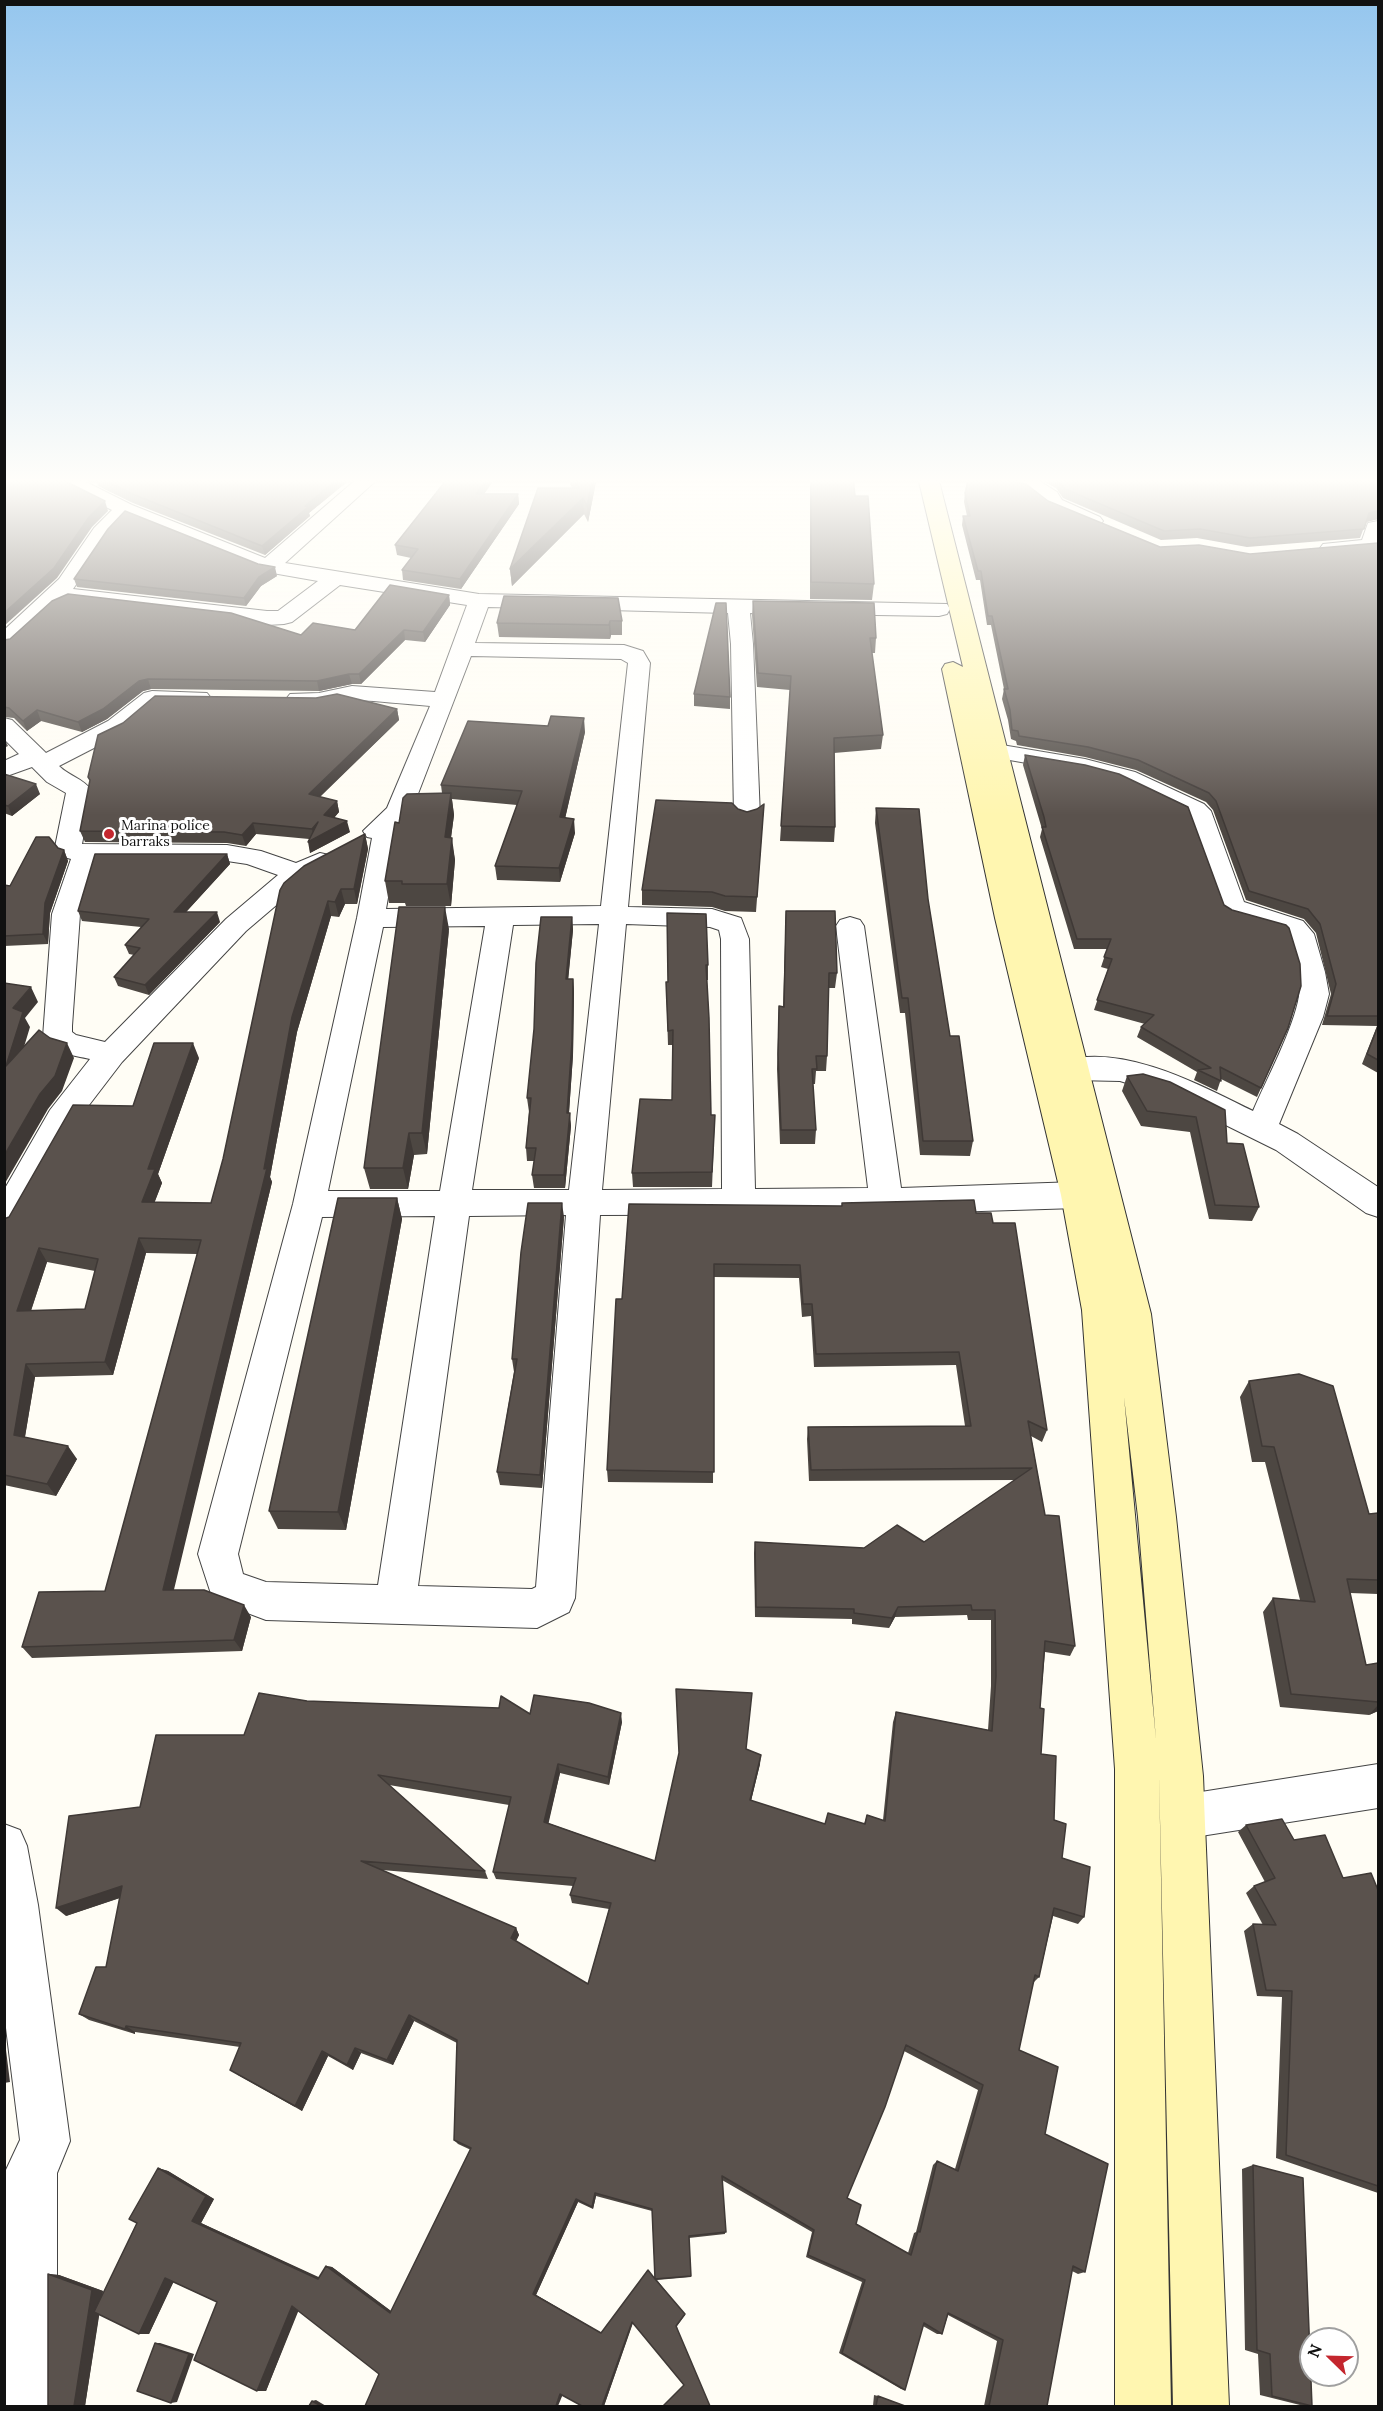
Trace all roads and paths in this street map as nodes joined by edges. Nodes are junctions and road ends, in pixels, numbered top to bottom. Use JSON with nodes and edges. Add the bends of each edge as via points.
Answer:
{"nodes":[{"id":1,"x":59,"y":590,"type":"edge"},
{"id":2,"x":320,"y":590,"type":"edge"},
{"id":3,"x":410,"y":590,"type":"edge"},
{"id":4,"x":934,"y":590,"type":"edge"},
{"id":5,"x":956,"y":590,"type":"edge"},
{"id":6,"x":479,"y":600,"type":"junction"},
{"id":7,"x":46,"y":604,"type":"junction"},
{"id":8,"x":738,"y":607,"type":"junction"},
{"id":9,"x":939,"y":609,"type":"junction"},
{"id":10,"x":4,"y":642,"type":"edge"},
{"id":11,"x":460,"y":649,"type":"junction"},
{"id":12,"x":216,"y":698,"type":"edge"},
{"id":13,"x":272,"y":699,"type":"edge"},
{"id":14,"x":444,"y":700,"type":"junction"},
{"id":15,"x":4,"y":725,"type":"edge"},
{"id":16,"x":996,"y":750,"type":"junction"},
{"id":17,"x":39,"y":760,"type":"junction"},
{"id":18,"x":4,"y":770,"type":"edge"},
{"id":19,"x":747,"y":817,"type":"edge"},
{"id":20,"x":388,"y":823,"type":"junction"},
{"id":21,"x":86,"y":854,"type":"junction"},
{"id":22,"x":298,"y":873,"type":"junction"},
{"id":23,"x":501,"y":915,"type":"junction"},
{"id":24,"x":613,"y":915,"type":"junction"},
{"id":25,"x":371,"y":918,"type":"junction"},
{"id":26,"x":850,"y":926,"type":"dead end"},
{"id":27,"x":111,"y":1054,"type":"junction"},
{"id":28,"x":1074,"y":1069,"type":"junction"},
{"id":29,"x":1261,"y":1129,"type":"junction"},
{"id":30,"x":1077,"y":1195,"type":"junction"},
{"id":31,"x":886,"y":1201,"type":"junction"},
{"id":32,"x":739,"y":1202,"type":"junction"},
{"id":33,"x":454,"y":1203,"type":"junction"},
{"id":34,"x":584,"y":1203,"type":"junction"},
{"id":35,"x":309,"y":1204,"type":"junction"},
{"id":36,"x":1378,"y":1204,"type":"edge"},
{"id":37,"x":4,"y":1221,"type":"edge"},
{"id":38,"x":395,"y":1605,"type":"junction"},
{"id":39,"x":1378,"y":1786,"type":"edge"},
{"id":40,"x":1182,"y":1816,"type":"junction"},
{"id":41,"x":4,"y":1845,"type":"edge"},
{"id":42,"x":29,"y":2406,"type":"edge"},
{"id":43,"x":1143,"y":2406,"type":"edge"},
{"id":44,"x":1201,"y":2406,"type":"edge"}],
"edges":[{"from":1,"to":7,"type":"street"},
{"from":2,"to":7,"type":"street","via":[[284,617],[267,618],[69,595]]},
{"from":3,"to":6,"type":"street"},
{"from":4,"to":9,"type":"main road"},
{"from":5,"to":16,"type":"main road"},
{"from":6,"to":8,"type":"street"},
{"from":6,"to":11,"type":"street"},
{"from":7,"to":10,"type":"street"},
{"from":8,"to":9,"type":"street"},
{"from":8,"to":19,"type":"street"},
{"from":9,"to":30,"type":"main road"},
{"from":11,"to":14,"type":"street"},
{"from":11,"to":24,"type":"street","via":[[624,652],[635,656],[639,663]]},
{"from":12,"to":17,"type":"street","via":[[152,698],[143,709],[102,734]]},
{"from":13,"to":14,"type":"street","via":[[319,700],[352,693]]},
{"from":14,"to":20,"type":"street","via":[[398,812]]},
{"from":15,"to":17,"type":"street"},
{"from":16,"to":28,"type":"main road"},
{"from":16,"to":29,"type":"street","via":[[1126,777],[1195,809],[1232,907],[1293,927],[1300,934],[1314,994]]},
{"from":17,"to":18,"type":"street"},
{"from":17,"to":21,"type":"street","via":[[56,777],[79,791],[68,847]]},
{"from":20,"to":22,"type":"street"},
{"from":20,"to":25,"type":"street"},
{"from":21,"to":22,"type":"street","via":[[227,853]]},
{"from":21,"to":27,"type":"street","via":[[66,914],[58,1037]]},
{"from":22,"to":27,"type":"street","via":[[236,925]]},
{"from":23,"to":24,"type":"street"},
{"from":23,"to":25,"type":"street"},
{"from":23,"to":33,"type":"street"},
{"from":24,"to":32,"type":"street","via":[[712,918],[731,924],[735,939]]},
{"from":24,"to":34,"type":"street"},
{"from":25,"to":35,"type":"street"},
{"from":26,"to":31,"type":"street"},
{"from":27,"to":37,"type":"street","via":[[61,1118]]},
{"from":28,"to":29,"type":"street","via":[[1121,1070],[1176,1087]]},
{"from":28,"to":40,"type":"main road","via":[[1133,1314],[1158,1529]]},
{"from":29,"to":36,"type":"street"},
{"from":30,"to":31,"type":"street"},
{"from":30,"to":43,"type":"main road","via":[[1099,1310],[1137,1769]]},
{"from":31,"to":32,"type":"street"},
{"from":32,"to":34,"type":"street"},
{"from":33,"to":34,"type":"street"},
{"from":33,"to":35,"type":"street"},
{"from":33,"to":38,"type":"street"},
{"from":34,"to":38,"type":"street","via":[[555,1598],[537,1609]]},
{"from":35,"to":38,"type":"street","via":[[218,1554],[227,1587],[266,1600]]},
{"from":39,"to":40,"type":"street"},
{"from":40,"to":44,"type":"main road"},
{"from":41,"to":42,"type":"street","via":[[45,2141],[31,2172]]}]}
